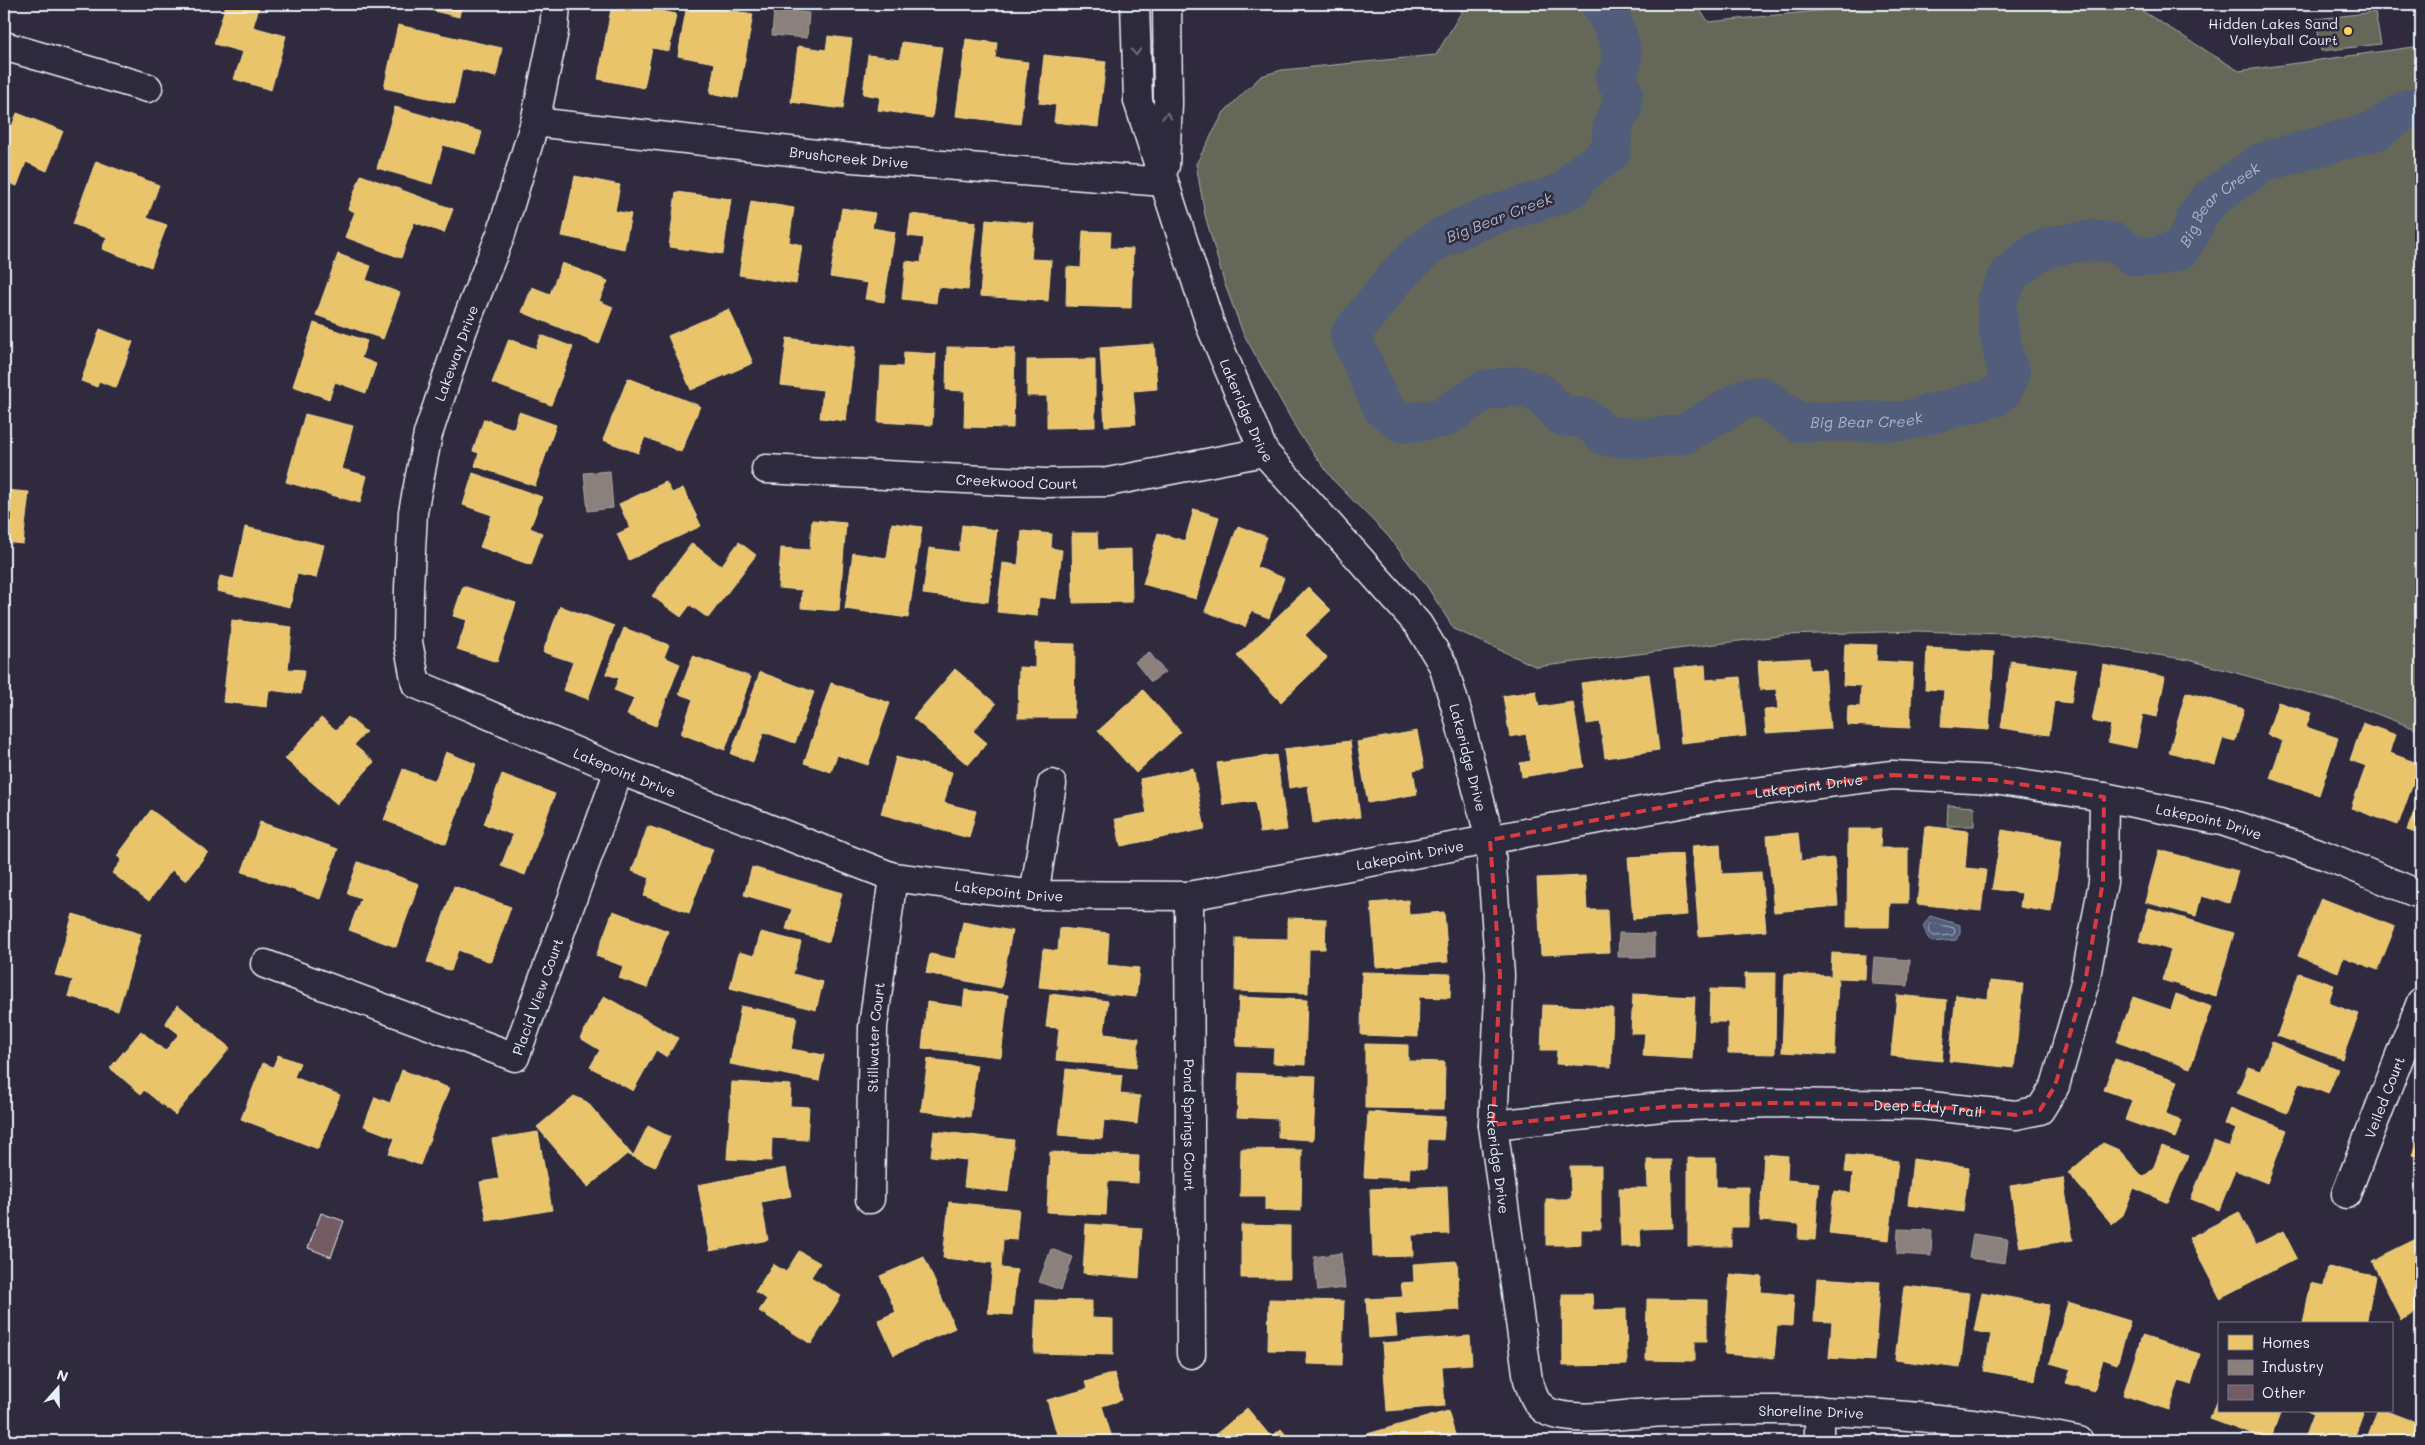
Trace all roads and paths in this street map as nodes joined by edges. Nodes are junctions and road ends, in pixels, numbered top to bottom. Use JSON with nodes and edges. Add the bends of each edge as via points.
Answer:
{"nodes":[{"id":1,"x":556,"y":4,"type":"edge"},
{"id":2,"x":565,"y":4,"type":"edge"},
{"id":3,"x":1135,"y":4,"type":"edge"},
{"id":4,"x":1168,"y":4,"type":"edge"},
{"id":5,"x":554,"y":31,"type":"junction"},
{"id":6,"x":4,"y":46,"type":"edge"},
{"id":7,"x":148,"y":88,"type":"dead end"},
{"id":8,"x":535,"y":122,"type":"junction"},
{"id":9,"x":1164,"y":182,"type":"junction"},
{"id":10,"x":1264,"y":452,"type":"junction"},
{"id":11,"x":766,"y":469,"type":"dead end"},
{"id":12,"x":416,"y":684,"type":"joint"},
{"id":13,"x":619,"y":770,"type":"junction"},
{"id":14,"x":1052,"y":784,"type":"dead end"},
{"id":15,"x":2104,"y":796,"type":"junction"},
{"id":16,"x":1490,"y":840,"type":"junction"},
{"id":17,"x":893,"y":876,"type":"junction"},
{"id":18,"x":1034,"y":895,"type":"junction"},
{"id":19,"x":2421,"y":895,"type":"edge"},
{"id":20,"x":1189,"y":896,"type":"junction"},
{"id":21,"x":265,"y":964,"type":"dead end"},
{"id":22,"x":2421,"y":1002,"type":"edge"},
{"id":23,"x":1494,"y":1125,"type":"junction"},
{"id":24,"x":2346,"y":1194,"type":"dead end"},
{"id":25,"x":870,"y":1199,"type":"dead end"},
{"id":26,"x":1191,"y":1354,"type":"dead end"},
{"id":27,"x":1543,"y":1410,"type":"joint"},
{"id":28,"x":1819,"y":1410,"type":"junction"},
{"id":29,"x":1818,"y":1441,"type":"edge"},
{"id":30,"x":2079,"y":1441,"type":"edge"}],
"edges":[{"from":1,"to":5,"type":"street","name":"Lakeway Drive"},
{"from":2,"to":5,"type":"street","name":"Lakeway Drive"},
{"from":3,"to":9,"type":"street","name":"Lakeridge Drive","one_way":true,"via":[[1138,101]]},
{"from":9,"to":4,"type":"street","name":"Lakeridge Drive","one_way":true},
{"from":5,"to":8,"type":"street","name":"Lakeway Drive"},
{"from":6,"to":7,"type":"street"},
{"from":8,"to":9,"type":"street","name":"Brushcreek Drive","via":[[852,158]]},
{"from":8,"to":12,"type":"street","name":"Lakeway Drive","via":[[501,234],[463,329],[428,434],[413,512],[409,579],[408,642]]},
{"from":9,"to":10,"type":"street","name":"Lakeridge Drive","via":[[1211,327]]},
{"from":10,"to":11,"type":"street","name":"Creekwood Court","via":[[1108,482],[1045,483]]},
{"from":10,"to":16,"type":"street","name":"Lakeridge Drive","via":[[1418,624],[1443,665]]},
{"from":12,"to":13,"type":"street","name":"Lakepoint Drive"},
{"from":13,"to":17,"type":"street","name":"Lakepoint Drive"},
{"from":13,"to":21,"type":"street","name":"Placid View Court","via":[[515,1057]]},
{"from":14,"to":18,"type":"street"},
{"from":15,"to":16,"type":"street","name":"Lakepoint Drive","via":[[1994,780],[1892,775],[1722,796]]},
{"from":15,"to":19,"type":"street","name":"Lakepoint Drive","via":[[2222,821],[2324,855]]},
{"from":15,"to":23,"type":"street","name":"Deep Eddy Trail","via":[[2103,882],[2085,982],[2055,1086],[2040,1110],[2016,1115],[1921,1105],[1773,1103],[1662,1107]]},
{"from":16,"to":20,"type":"street","name":"Lakepoint Drive"},
{"from":16,"to":23,"type":"street","name":"Lakeridge Drive","via":[[1500,975]]},
{"from":17,"to":18,"type":"street","name":"Lakepoint Drive"},
{"from":17,"to":25,"type":"street","name":"Stillwater Court","via":[[872,1027]]},
{"from":18,"to":20,"type":"street","name":"Lakepoint Drive"},
{"from":20,"to":26,"type":"street","name":"Pond Springs Court"},
{"from":22,"to":24,"type":"street","name":"Veiled Court"},
{"from":23,"to":27,"type":"street","name":"Lakeridge Drive","via":[[1528,1380],[1534,1399]]},
{"from":27,"to":28,"type":"street","name":"Shoreline Drive","via":[[1575,1417]]},
{"from":28,"to":29,"type":"street"},
{"from":28,"to":30,"type":"street","name":"Shoreline Drive","via":[[1919,1416],[2022,1429]]}]}
